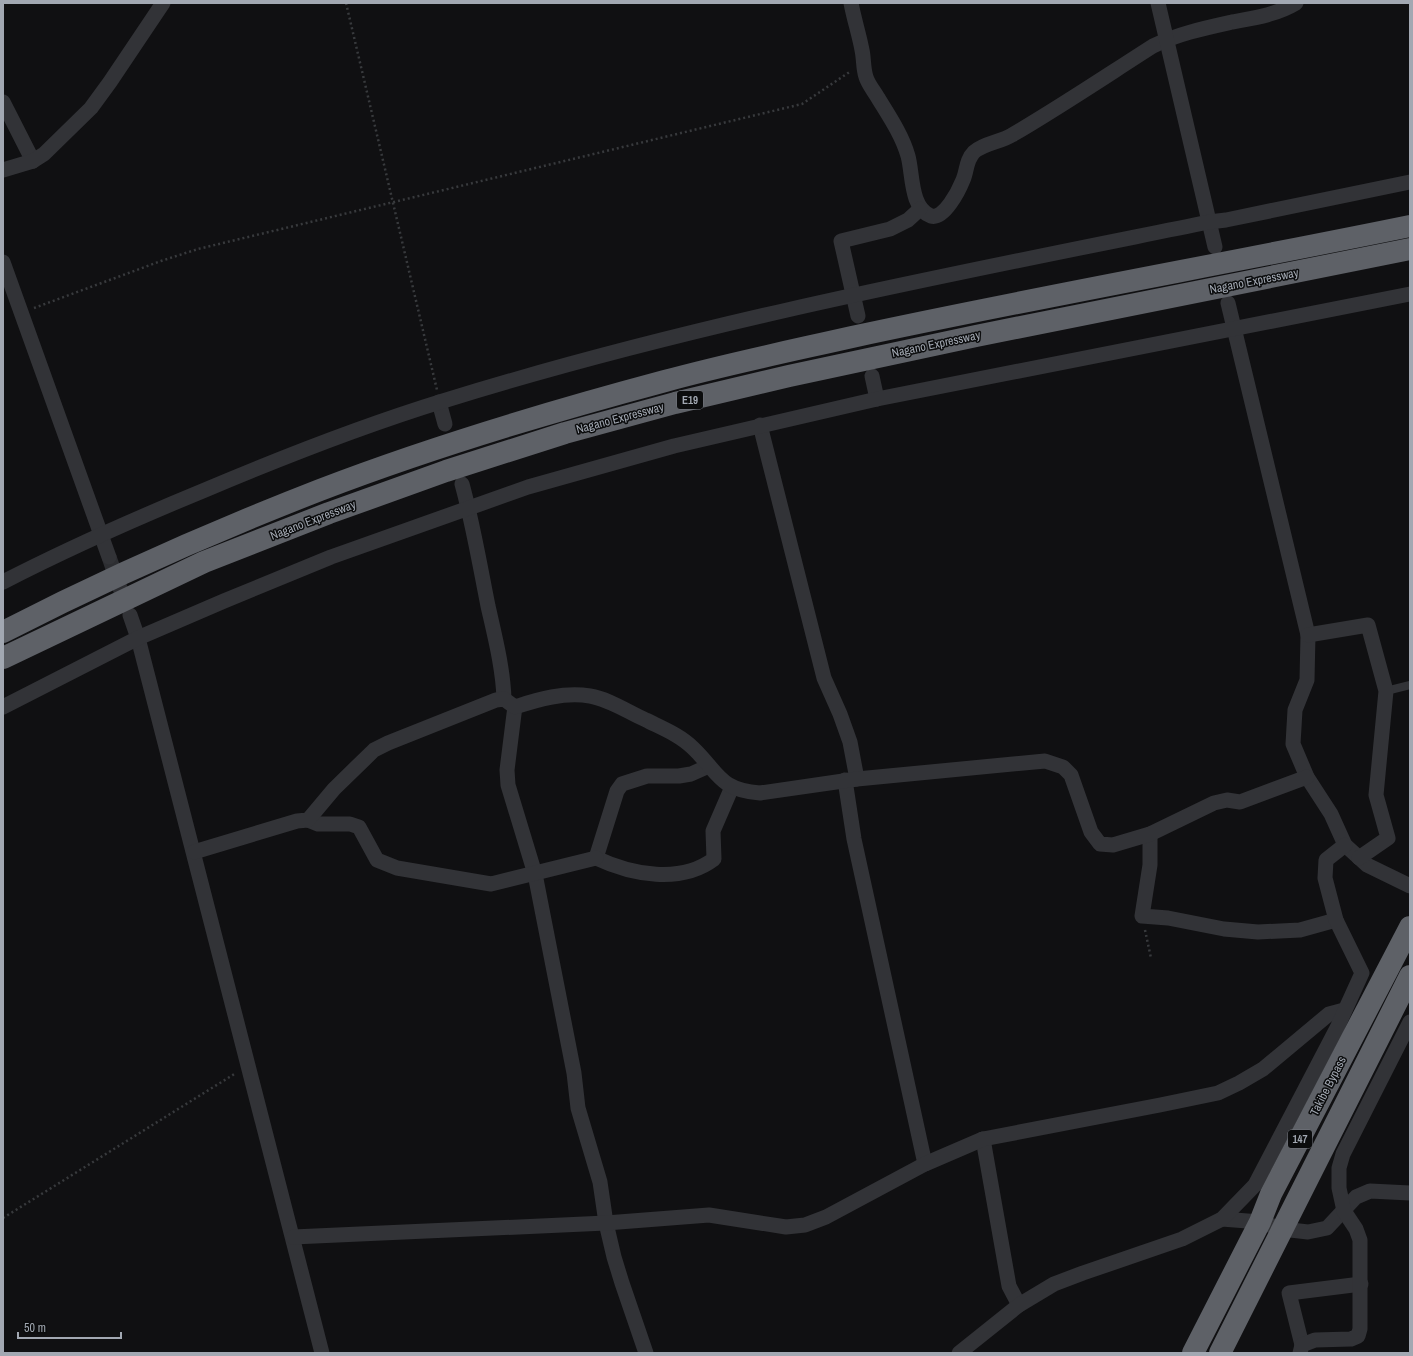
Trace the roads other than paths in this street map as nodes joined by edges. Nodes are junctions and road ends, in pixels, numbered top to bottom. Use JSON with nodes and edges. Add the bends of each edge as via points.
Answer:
{"nodes":[{"id":1,"x":163,"y":3,"type":"edge"},
{"id":2,"x":851,"y":3,"type":"edge"},
{"id":3,"x":1158,"y":3,"type":"edge"},
{"id":4,"x":1296,"y":3,"type":"edge"},
{"id":5,"x":1166,"y":39,"type":"junction"},
{"id":6,"x":3,"y":102,"type":"edge"},
{"id":7,"x":33,"y":161,"type":"junction"},
{"id":8,"x":3,"y":170,"type":"edge"},
{"id":9,"x":1410,"y":182,"type":"edge"},
{"id":10,"x":920,"y":209,"type":"junction"},
{"id":11,"x":1209,"y":222,"type":"junction"},
{"id":12,"x":1410,"y":226,"type":"edge"},
{"id":13,"x":1215,"y":247,"type":"dead end"},
{"id":14,"x":1410,"y":249,"type":"edge"},
{"id":15,"x":3,"y":262,"type":"edge"},
{"id":16,"x":1410,"y":294,"type":"edge"},
{"id":17,"x":852,"y":295,"type":"junction"},
{"id":18,"x":1228,"y":303,"type":"dead end"},
{"id":19,"x":858,"y":316,"type":"dead end"},
{"id":20,"x":1234,"y":328,"type":"junction"},
{"id":21,"x":872,"y":376,"type":"dead end"},
{"id":22,"x":877,"y":398,"type":"junction"},
{"id":23,"x":440,"y":402,"type":"junction"},
{"id":24,"x":445,"y":424,"type":"dead end"},
{"id":25,"x":760,"y":425,"type":"junction"},
{"id":26,"x":462,"y":484,"type":"dead end"},
{"id":27,"x":468,"y":508,"type":"junction"},
{"id":28,"x":101,"y":535,"type":"junction"},
{"id":29,"x":109,"y":557,"type":"tunnel mouth"},
{"id":30,"x":3,"y":582,"type":"edge"},
{"id":31,"x":130,"y":615,"type":"tunnel mouth"},
{"id":32,"x":3,"y":632,"type":"edge"},
{"id":33,"x":1308,"y":635,"type":"junction"},
{"id":34,"x":138,"y":638,"type":"junction"},
{"id":35,"x":3,"y":658,"type":"edge"},
{"id":36,"x":1410,"y":685,"type":"edge"},
{"id":37,"x":1386,"y":690,"type":"junction"},
{"id":38,"x":510,"y":703,"type":"junction"},
{"id":39,"x":3,"y":707,"type":"edge"},
{"id":40,"x":709,"y":766,"type":"junction"},
{"id":41,"x":1307,"y":777,"type":"junction"},
{"id":42,"x":851,"y":779,"type":"junction"},
{"id":43,"x":732,"y":787,"type":"junction"},
{"id":44,"x":308,"y":820,"type":"junction"},
{"id":45,"x":1150,"y":834,"type":"junction"},
{"id":46,"x":1345,"y":845,"type":"junction"},
{"id":47,"x":194,"y":852,"type":"junction"},
{"id":48,"x":596,"y":858,"type":"junction"},
{"id":49,"x":1359,"y":858,"type":"junction"},
{"id":50,"x":535,"y":874,"type":"junction"},
{"id":51,"x":1410,"y":886,"type":"edge"},
{"id":52,"x":1336,"y":920,"type":"junction"},
{"id":53,"x":1410,"y":927,"type":"edge"},
{"id":54,"x":1410,"y":976,"type":"edge"},
{"id":55,"x":1344,"y":1010,"type":"junction"},
{"id":56,"x":1410,"y":1022,"type":"edge"},
{"id":57,"x":983,"y":1139,"type":"junction"},
{"id":58,"x":925,"y":1164,"type":"junction"},
{"id":59,"x":1410,"y":1193,"type":"edge"},
{"id":60,"x":1344,"y":1211,"type":"junction"},
{"id":61,"x":1222,"y":1219,"type":"junction"},
{"id":62,"x":1260,"y":1222,"type":"junction"},
{"id":63,"x":606,"y":1223,"type":"junction"},
{"id":64,"x":1282,"y":1229,"type":"junction"},
{"id":65,"x":293,"y":1237,"type":"junction"},
{"id":66,"x":1361,"y":1284,"type":"junction"},
{"id":67,"x":1019,"y":1305,"type":"junction"},
{"id":68,"x":1301,"y":1349,"type":"edge"},
{"id":69,"x":322,"y":1353,"type":"edge"},
{"id":70,"x":646,"y":1353,"type":"edge"},
{"id":71,"x":959,"y":1353,"type":"edge"},
{"id":72,"x":1193,"y":1353,"type":"edge"},
{"id":73,"x":1220,"y":1353,"type":"edge"}],
"edges":[{"from":1,"to":7,"type":"street","via":[[91,108],[44,154]]},
{"from":2,"to":10,"type":"street","via":[[866,78],[897,128],[909,157],[911,177]]},
{"from":3,"to":5,"type":"street"},
{"from":4,"to":5,"type":"street","via":[[1268,15]]},
{"from":5,"to":10,"type":"street","via":[[1011,136],[981,148],[968,161],[964,179],[957,193],[940,214],[931,216]]},
{"from":5,"to":11,"type":"street"},
{"from":6,"to":7,"type":"street"},
{"from":7,"to":8,"type":"street"},
{"from":9,"to":11,"type":"street"},
{"from":10,"to":17,"type":"street","via":[[908,220],[890,229],[841,241]]},
{"from":11,"to":13,"type":"street"},
{"from":11,"to":17,"type":"street"},
{"from":12,"to":32,"type":"highway","name":"Nagano Expressway","number":"E19","via":[[972,311],[741,362],[557,411],[322,489],[197,540],[63,601]]},
{"from":14,"to":35,"type":"highway","name":"Nagano Expressway","number":"E19","via":[[804,372],[566,433],[446,471],[204,562]]},
{"from":15,"to":28,"type":"street"},
{"from":16,"to":20,"type":"street"},
{"from":17,"to":19,"type":"street"},
{"from":17,"to":23,"type":"street","via":[[562,366]]},
{"from":18,"to":20,"type":"street"},
{"from":20,"to":22,"type":"street"},
{"from":20,"to":33,"type":"street"},
{"from":21,"to":22,"type":"street"},
{"from":22,"to":25,"type":"street"},
{"from":23,"to":24,"type":"street"},
{"from":23,"to":28,"type":"street","via":[[265,464]]},
{"from":25,"to":27,"type":"street","via":[[528,487]]},
{"from":25,"to":42,"type":"street","via":[[824,678],[850,742]]},
{"from":26,"to":27,"type":"street"},
{"from":27,"to":34,"type":"street","via":[[331,557]]},
{"from":27,"to":38,"type":"street","via":[[504,688]]},
{"from":28,"to":29,"type":"street"},
{"from":28,"to":30,"type":"street"},
{"from":31,"to":34,"type":"street"},
{"from":33,"to":37,"type":"street","via":[[1368,625]]},
{"from":33,"to":41,"type":"street","via":[[1307,680],[1295,710],[1293,744]]},
{"from":34,"to":39,"type":"street"},
{"from":34,"to":47,"type":"street"},
{"from":36,"to":37,"type":"lane"},
{"from":37,"to":49,"type":"street","via":[[1376,795],[1388,838]]},
{"from":38,"to":40,"type":"street","via":[[568,695],[590,696],[607,701],[671,732],[692,747]]},
{"from":38,"to":44,"type":"street","via":[[496,700],[374,750],[334,789]]},
{"from":38,"to":50,"type":"street","via":[[514,714],[508,785]]},
{"from":40,"to":43,"type":"street","via":[[719,778]]},
{"from":40,"to":48,"type":"street","via":[[691,774],[647,776],[622,784],[617,791]]},
{"from":41,"to":45,"type":"street","via":[[1240,802],[1227,800],[1214,803]]},
{"from":41,"to":46,"type":"street","via":[[1331,814]]},
{"from":42,"to":43,"type":"street","via":[[760,793],[745,792]]},
{"from":42,"to":45,"type":"street","via":[[1045,761],[1062,766],[1071,775],[1091,832],[1100,844],[1113,845]]},
{"from":42,"to":58,"type":"street","via":[[854,839]]},
{"from":43,"to":48,"type":"street","via":[[714,831],[714,859],[704,866],[684,873],[667,875],[629,870]]},
{"from":44,"to":47,"type":"street","via":[[297,821]]},
{"from":44,"to":50,"type":"street","via":[[318,824],[350,824],[359,827],[378,860],[397,868],[491,884]]},
{"from":45,"to":52,"type":"street","via":[[1150,865],[1142,916],[1258,932],[1300,930]]},
{"from":46,"to":49,"type":"street"},
{"from":46,"to":52,"type":"street","via":[[1326,860],[1325,878]]},
{"from":47,"to":65,"type":"street"},
{"from":48,"to":50,"type":"street"},
{"from":49,"to":51,"type":"street","via":[[1367,865]]},
{"from":50,"to":63,"type":"street","via":[[574,1073],[578,1108],[600,1182]]},
{"from":52,"to":55,"type":"street","via":[[1362,973]]},
{"from":53,"to":62,"type":"highway","name":"Takibe Bypass","number":"147"},
{"from":54,"to":64,"type":"highway","name":"Takibe Bypass","number":"147"},
{"from":55,"to":57,"type":"street","via":[[1329,1014],[1263,1069],[1218,1093]]},
{"from":55,"to":61,"type":"street","via":[[1255,1185]]},
{"from":56,"to":60,"type":"street","via":[[1343,1154],[1339,1168],[1339,1188]]},
{"from":57,"to":58,"type":"street"},
{"from":57,"to":67,"type":"street","via":[[1009,1286]]},
{"from":58,"to":63,"type":"street","via":[[826,1217],[805,1225],[786,1227],[708,1215]]},
{"from":59,"to":60,"type":"street","via":[[1370,1191],[1356,1197]]},
{"from":60,"to":64,"type":"street","via":[[1327,1228],[1308,1232]]},
{"from":60,"to":66,"type":"street","via":[[1360,1240]]},
{"from":61,"to":62,"type":"street"},
{"from":61,"to":67,"type":"street","via":[[1182,1239],[1054,1284]]},
{"from":62,"to":64,"type":"street"},
{"from":62,"to":72,"type":"highway","name":"Takibe Bypass","number":"147"},
{"from":63,"to":65,"type":"street"},
{"from":63,"to":70,"type":"street","via":[[622,1283]]},
{"from":64,"to":73,"type":"highway","name":"Takibe Bypass","number":"147"},
{"from":65,"to":69,"type":"street"},
{"from":66,"to":68,"type":"street","via":[[1358,1336],[1351,1339],[1315,1340]]},
{"from":66,"to":68,"type":"street","via":[[1288,1294]]},
{"from":67,"to":71,"type":"street"}]}
